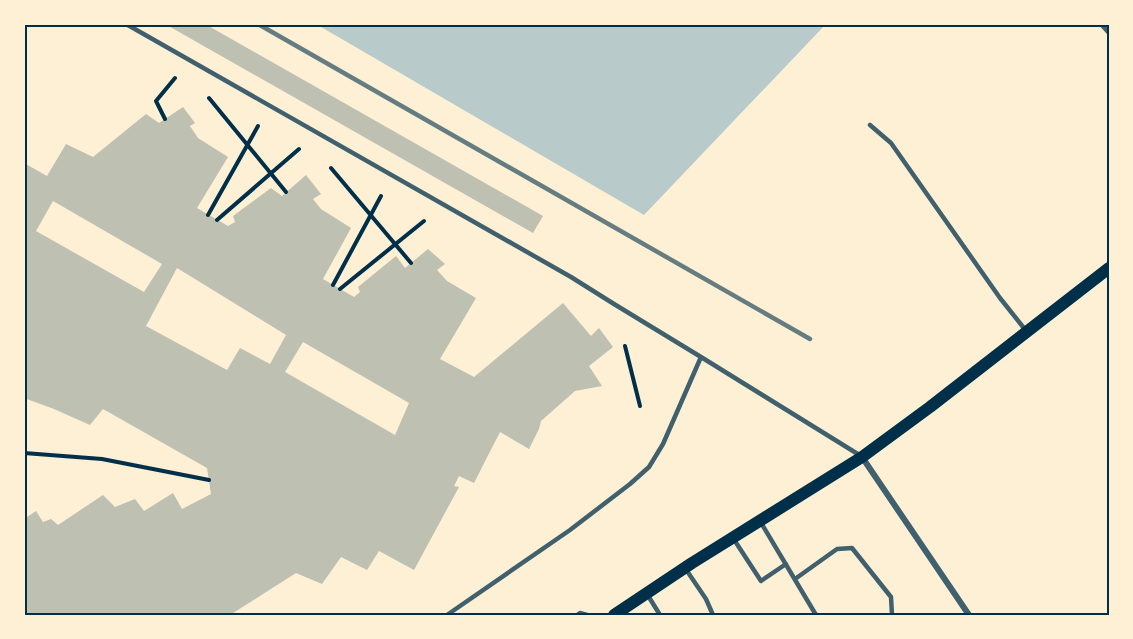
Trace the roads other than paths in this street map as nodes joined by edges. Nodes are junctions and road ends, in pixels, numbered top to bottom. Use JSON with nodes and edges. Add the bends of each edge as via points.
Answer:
{"nodes":[{"id":1,"x":126,"y":24,"type":"edge"},
{"id":2,"x":1101,"y":24,"type":"edge"},
{"id":3,"x":1109,"y":33,"type":"edge"},
{"id":4,"x":870,"y":125,"type":"dead end"},
{"id":5,"x":1109,"y":268,"type":"edge"},
{"id":6,"x":1027,"y":332,"type":"junction"},
{"id":7,"x":701,"y":357,"type":"junction"},
{"id":8,"x":862,"y":457,"type":"junction"},
{"id":9,"x":760,"y":521,"type":"junction"},
{"id":10,"x":733,"y":538,"type":"junction"},
{"id":11,"x":786,"y":564,"type":"junction"},
{"id":12,"x":685,"y":568,"type":"junction"},
{"id":13,"x":795,"y":579,"type":"junction"},
{"id":14,"x":647,"y":593,"type":"junction"},
{"id":15,"x":447,"y":615,"type":"edge"},
{"id":16,"x":577,"y":615,"type":"edge"},
{"id":17,"x":587,"y":615,"type":"edge"},
{"id":18,"x":614,"y":615,"type":"edge"},
{"id":19,"x":660,"y":615,"type":"edge"},
{"id":20,"x":712,"y":615,"type":"edge"},
{"id":21,"x":816,"y":615,"type":"edge"},
{"id":22,"x":892,"y":615,"type":"edge"},
{"id":23,"x":969,"y":615,"type":"edge"}],
"edges":[{"from":1,"to":7,"type":"lane","via":[[571,277]]},
{"from":2,"to":3,"type":"lane"},
{"from":4,"to":6,"type":"lane","via":[[891,143]]},
{"from":5,"to":6,"type":"main road"},
{"from":6,"to":8,"type":"main road"},
{"from":7,"to":8,"type":"lane"},
{"from":7,"to":15,"type":"lane","via":[[650,467],[570,530]]},
{"from":8,"to":9,"type":"main road"},
{"from":8,"to":23,"type":"street"},
{"from":9,"to":10,"type":"main road"},
{"from":9,"to":11,"type":"lane"},
{"from":10,"to":11,"type":"lane","via":[[761,580]]},
{"from":10,"to":12,"type":"main road"},
{"from":11,"to":13,"type":"lane"},
{"from":12,"to":14,"type":"main road"},
{"from":12,"to":20,"type":"lane"},
{"from":13,"to":21,"type":"lane"},
{"from":13,"to":22,"type":"lane","via":[[837,549],[852,548],[891,597]]},
{"from":14,"to":18,"type":"main road"},
{"from":14,"to":19,"type":"lane"},
{"from":16,"to":17,"type":"lane"}]}
